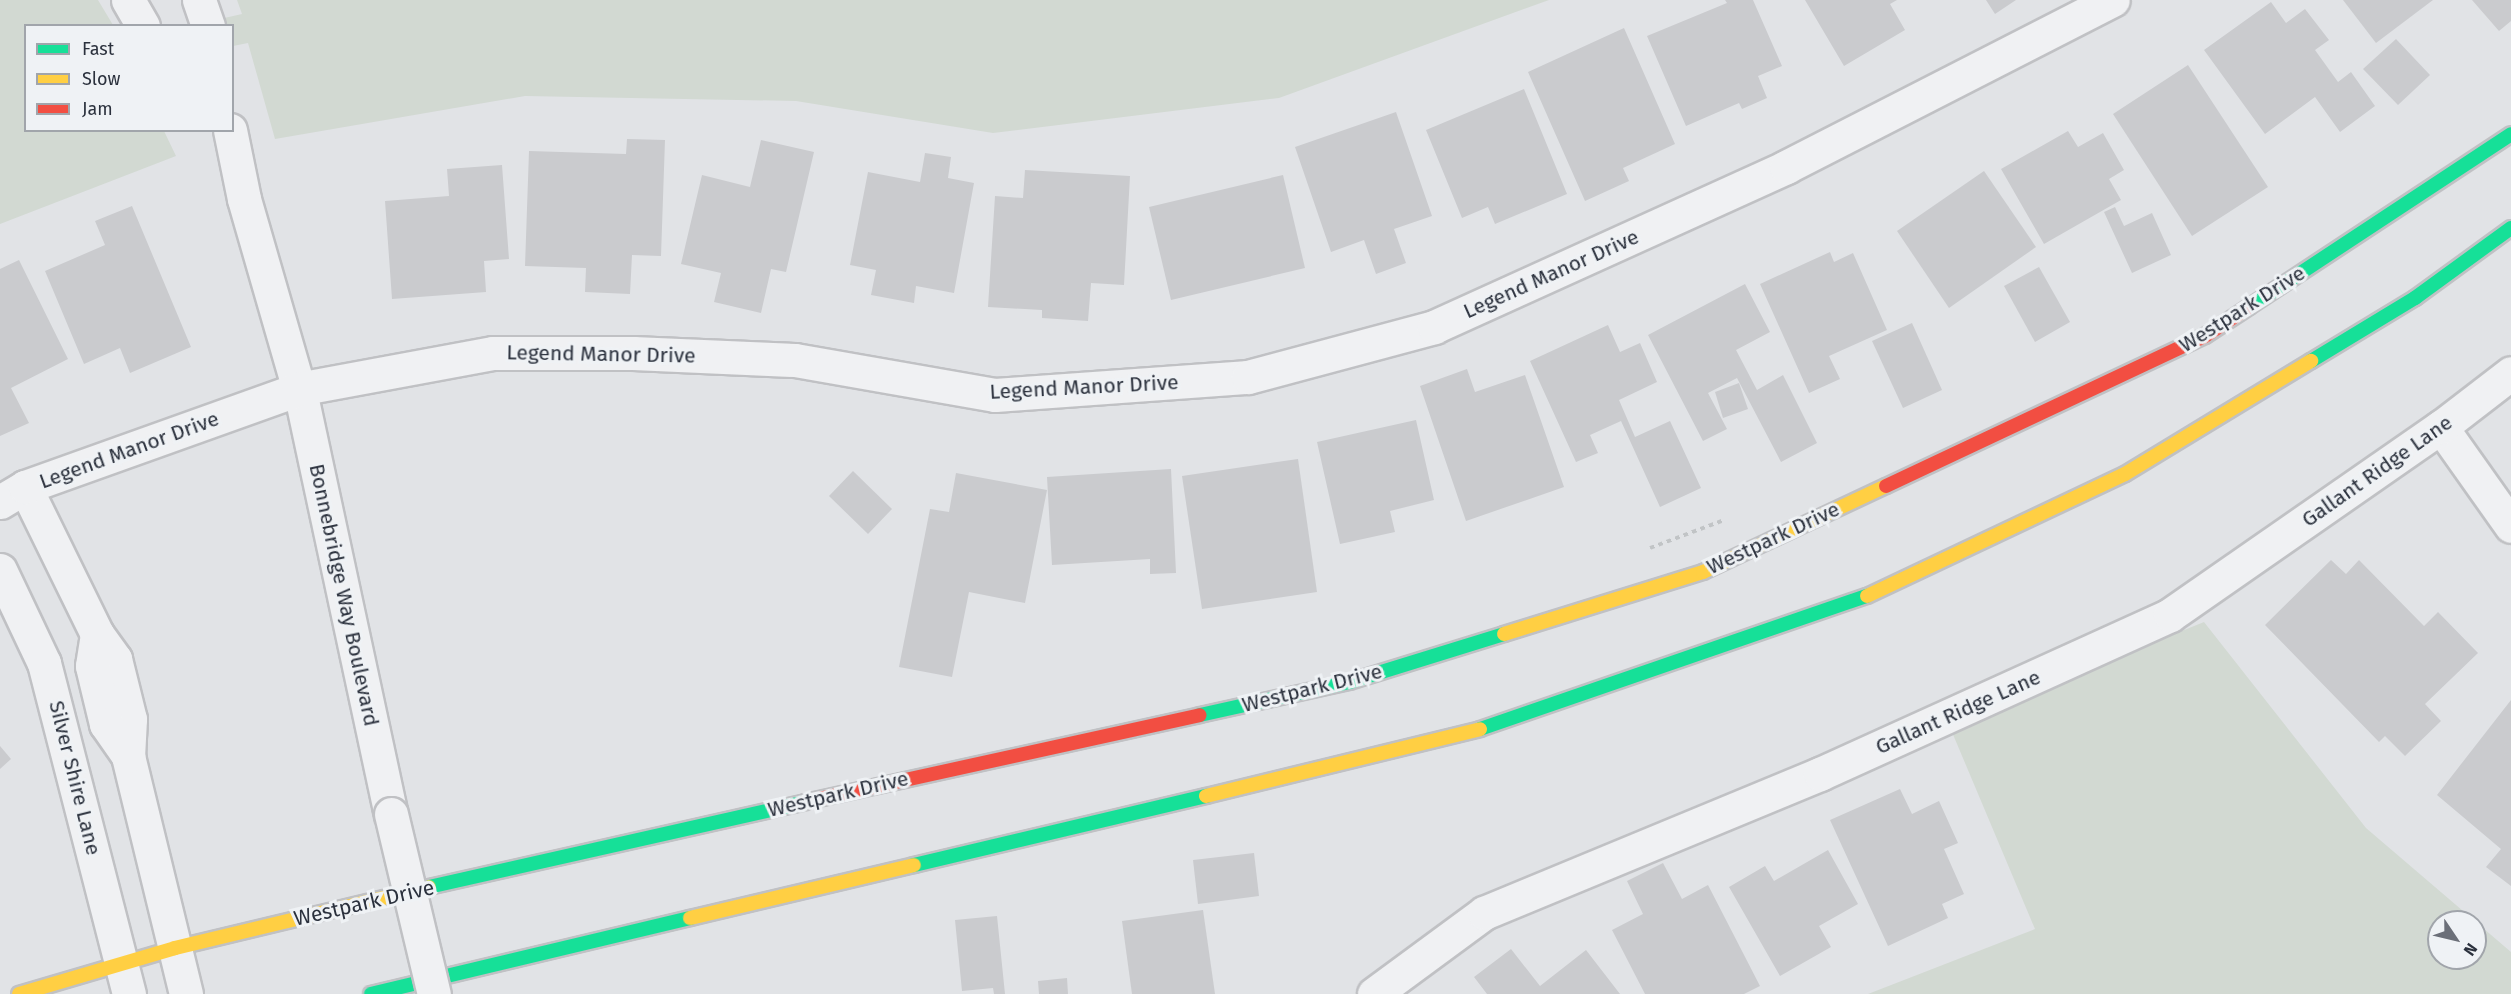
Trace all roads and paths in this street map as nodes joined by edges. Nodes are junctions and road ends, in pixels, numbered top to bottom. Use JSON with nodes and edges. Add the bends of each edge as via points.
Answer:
{"nodes":[{"id":1,"x":128,"y":0,"type":"edge"},
{"id":2,"x":199,"y":0,"type":"edge"},
{"id":3,"x":2113,"y":0,"type":"edge"},
{"id":4,"x":142,"y":24,"type":"edge"},
{"id":5,"x":207,"y":24,"type":"edge"},
{"id":6,"x":207,"y":132,"type":"edge"},
{"id":7,"x":230,"y":132,"type":"edge"},
{"id":8,"x":2511,"y":134,"type":"edge"},
{"id":9,"x":244,"y":199,"type":"junction"},
{"id":10,"x":2511,"y":228,"type":"edge"},
{"id":11,"x":2511,"y":374,"type":"edge"},
{"id":12,"x":298,"y":389,"type":"junction"},
{"id":13,"x":2441,"y":427,"type":"junction"},
{"id":14,"x":13,"y":494,"type":"edge"},
{"id":15,"x":1732,"y":516,"type":"dead end"},
{"id":16,"x":2511,"y":526,"type":"edge"},
{"id":17,"x":1644,"y":550,"type":"dead end"},
{"id":18,"x":0,"y":570,"type":"edge"},
{"id":19,"x":175,"y":948,"type":"junction"},
{"id":20,"x":125,"y":980,"type":"edge"},
{"id":21,"x":18,"y":994,"type":"edge"},
{"id":22,"x":186,"y":994,"type":"edge"},
{"id":23,"x":371,"y":994,"type":"edge"},
{"id":24,"x":434,"y":994,"type":"edge"},
{"id":25,"x":1374,"y":994,"type":"edge"}],
"edges":[{"from":1,"to":4,"type":"street"},
{"from":2,"to":5,"type":"street"},
{"from":3,"to":12,"type":"street","name":"Legend Manor Drive","via":[[1786,167],[1434,327],[1248,377],[995,395],[795,360],[493,352]]},
{"from":6,"to":9,"type":"street","name":"Bonnebridge Way Boulevard"},
{"from":7,"to":9,"type":"street","name":"Bonnebridge Way Boulevard"},
{"from":8,"to":19,"type":"main road","name":"Westpark Drive","via":[[2205,336],[1702,572],[1349,682],[539,861]]},
{"from":9,"to":12,"type":"street","name":"Bonnebridge Way Boulevard"},
{"from":10,"to":23,"type":"main road","via":[[2415,298],[2125,474],[1844,607],[1455,737]]},
{"from":11,"to":13,"type":"street","name":"Gallant Ridge Lane"},
{"from":12,"to":14,"type":"street","name":"Legend Manor Drive"},
{"from":12,"to":24,"type":"street","name":"Bonnebridge Way Boulevard","bridge":true},
{"from":13,"to":16,"type":"street"},
{"from":13,"to":25,"type":"street","name":"Gallant Ridge Lane","via":[[2170,615],[1820,774],[1484,912]]},
{"from":14,"to":19,"type":"street","name":"Silver Shire Lane","via":[[97,634],[92,666],[106,724],[128,756]]},
{"from":15,"to":17,"type":"path"},
{"from":18,"to":20,"type":"street","name":"Silver Shire Lane","via":[[44,663]]},
{"from":19,"to":20,"type":"main road","name":"Westpark Drive"},
{"from":19,"to":22,"type":"street","name":"Silver Shire Lane"},
{"from":20,"to":21,"type":"main road","name":"Westpark Drive"}]}
